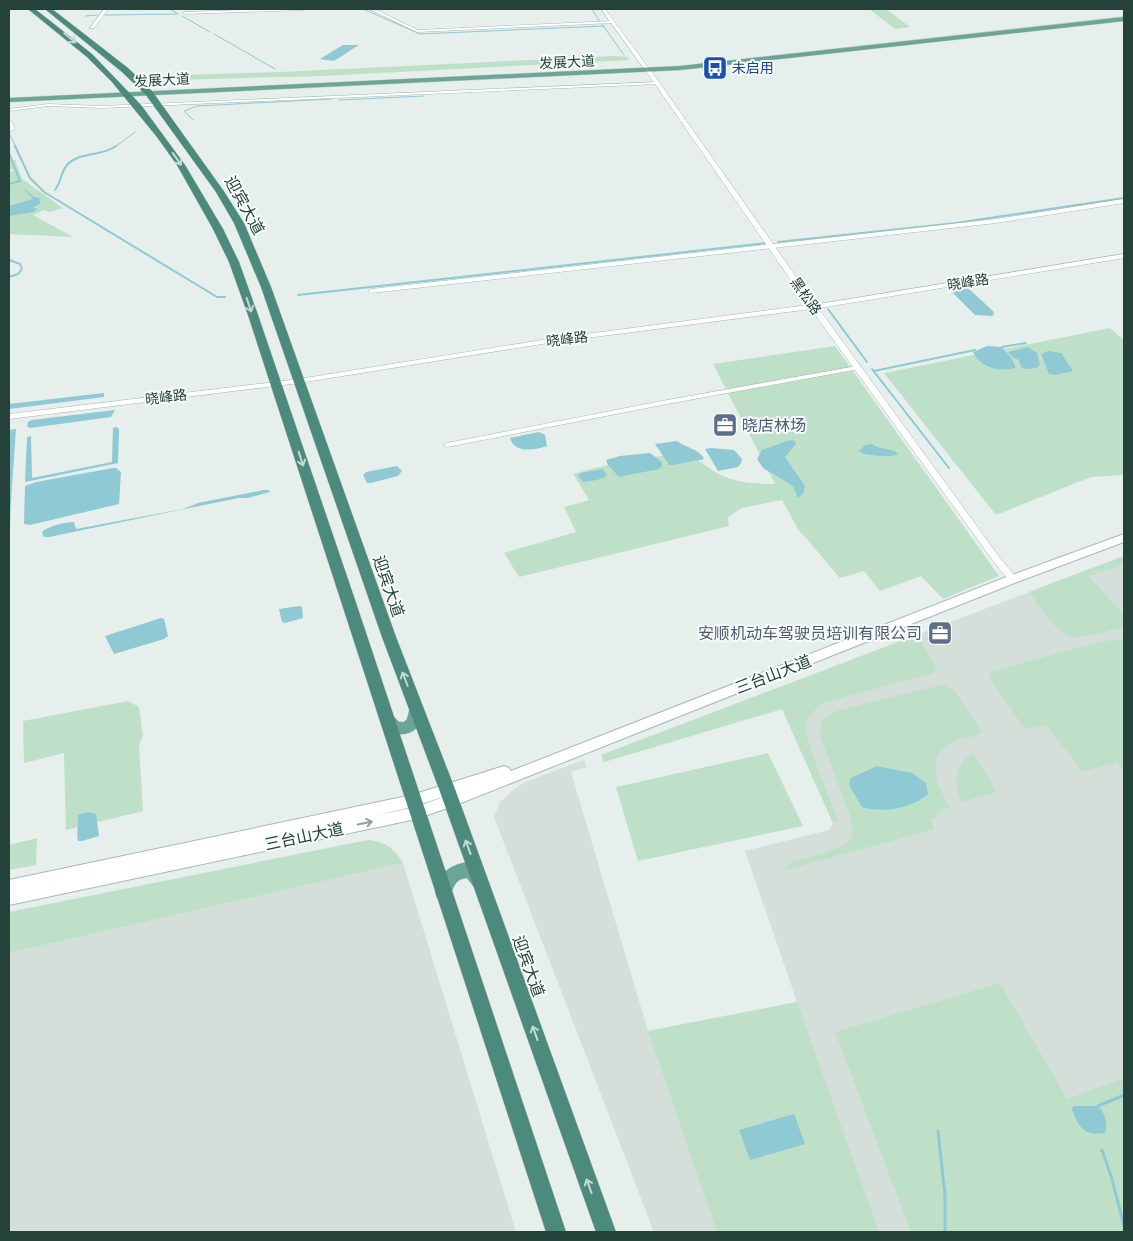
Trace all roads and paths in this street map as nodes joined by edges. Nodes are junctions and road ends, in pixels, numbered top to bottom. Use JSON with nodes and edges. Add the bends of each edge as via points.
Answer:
{"nodes":[{"id":1,"x":31,"y":9,"type":"edge"},
{"id":2,"x":48,"y":9,"type":"edge"},
{"id":3,"x":106,"y":9,"type":"edge"},
{"id":4,"x":304,"y":9,"type":"edge"},
{"id":5,"x":371,"y":9,"type":"edge"},
{"id":6,"x":603,"y":9,"type":"edge"},
{"id":7,"x":225,"y":10,"type":"edge"},
{"id":8,"x":185,"y":12,"type":"dead end"},
{"id":9,"x":1124,"y":13,"type":"edge"},
{"id":10,"x":1124,"y":19,"type":"edge"},
{"id":11,"x":613,"y":22,"type":"junction"},
{"id":12,"x":92,"y":27,"type":"dead end"},
{"id":13,"x":681,"y":65,"type":"junction"},
{"id":14,"x":645,"y":67,"type":"junction"},
{"id":15,"x":657,"y":83,"type":"junction"},
{"id":16,"x":146,"y":90,"type":"junction"},
{"id":17,"x":126,"y":91,"type":"junction"},
{"id":18,"x":9,"y":92,"type":"edge"},
{"id":19,"x":9,"y":100,"type":"edge"},
{"id":20,"x":158,"y":104,"type":"junction"},
{"id":21,"x":139,"y":105,"type":"junction"},
{"id":22,"x":9,"y":110,"type":"edge"},
{"id":23,"x":9,"y":122,"type":"edge"},
{"id":24,"x":9,"y":130,"type":"edge"},
{"id":25,"x":1124,"y":201,"type":"edge"},
{"id":26,"x":772,"y":247,"type":"junction"},
{"id":27,"x":1124,"y":256,"type":"edge"},
{"id":28,"x":371,"y":291,"type":"dead end"},
{"id":29,"x":813,"y":307,"type":"junction"},
{"id":30,"x":857,"y":368,"type":"junction"},
{"id":31,"x":299,"y":381,"type":"junction"},
{"id":32,"x":276,"y":384,"type":"junction"},
{"id":33,"x":9,"y":416,"type":"edge"},
{"id":34,"x":447,"y":444,"type":"dead end"},
{"id":35,"x":1124,"y":538,"type":"edge"},
{"id":36,"x":1013,"y":579,"type":"junction"},
{"id":37,"x":416,"y":708,"type":"junction"},
{"id":38,"x":386,"y":718,"type":"junction"},
{"id":39,"x":449,"y":795,"type":"junction"},
{"id":40,"x":414,"y":807,"type":"junction"},
{"id":41,"x":480,"y":883,"type":"junction"},
{"id":42,"x":9,"y":887,"type":"edge"},
{"id":43,"x":443,"y":893,"type":"junction"},
{"id":44,"x":9,"y":898,"type":"edge"},
{"id":45,"x":556,"y":1232,"type":"edge"},
{"id":46,"x":606,"y":1232,"type":"edge"}],
"edges":[{"from":1,"to":17,"type":"highway","one_way":true,"via":[[72,40]]},
{"from":2,"to":16,"type":"highway","name":"迎宾大道"},
{"from":3,"to":12,"type":"street"},
{"from":4,"to":7,"type":"street"},
{"from":5,"to":11,"type":"street","via":[[422,31]]},
{"from":6,"to":11,"type":"street","name":"黑松路"},
{"from":7,"to":8,"type":"street"},
{"from":9,"to":13,"type":"main road","name":"发展大道"},
{"from":10,"to":13,"type":"main road","name":"发展大道"},
{"from":11,"to":14,"type":"street","name":"黑松路"},
{"from":13,"to":14,"type":"main road","name":"发展大道"},
{"from":14,"to":15,"type":"street","name":"黑松路"},
{"from":14,"to":16,"type":"main road","name":"发展大道"},
{"from":15,"to":20,"type":"street"},
{"from":15,"to":26,"type":"street","name":"黑松路"},
{"from":16,"to":17,"type":"main road","name":"发展大道"},
{"from":16,"to":20,"type":"highway","name":"迎宾大道"},
{"from":17,"to":18,"type":"main road","name":"发展大道"},
{"from":17,"to":19,"type":"main road","name":"发展大道"},
{"from":17,"to":21,"type":"highway"},
{"from":20,"to":21,"type":"street"},
{"from":20,"to":31,"type":"highway","name":"迎宾大道","via":[[239,224],[266,287]]},
{"from":21,"to":22,"type":"street","via":[[48,104]]},
{"from":21,"to":32,"type":"highway","one_way":true,"via":[[183,168],[220,233]]},
{"from":23,"to":24,"type":"street","via":[[12,129]]},
{"from":25,"to":26,"type":"street","via":[[996,221]]},
{"from":26,"to":28,"type":"street"},
{"from":26,"to":29,"type":"street","name":"黑松路"},
{"from":27,"to":29,"type":"street","name":"晓峰路"},
{"from":29,"to":30,"type":"street","name":"黑松路"},
{"from":29,"to":31,"type":"street","name":"晓峰路","via":[[548,341]]},
{"from":30,"to":34,"type":"street"},
{"from":30,"to":36,"type":"street","name":"黑松路"},
{"from":31,"to":32,"type":"street","name":"晓峰路"},
{"from":37,"to":31,"type":"highway","name":"迎宾大道","one_way":true},
{"from":32,"to":33,"type":"street","name":"晓峰路"},
{"from":32,"to":38,"type":"highway","one_way":true},
{"from":35,"to":36,"type":"main road","name":"三台山大道"},
{"from":36,"to":39,"type":"main road","name":"三台山大道","via":[[590,746]]},
{"from":37,"to":38,"type":"main road","via":[[416,720],[406,727],[395,728]]},
{"from":37,"to":39,"type":"highway","name":"迎宾大道"},
{"from":38,"to":40,"type":"highway"},
{"from":39,"to":40,"type":"main road","name":"三台山大道"},
{"from":41,"to":39,"type":"highway","name":"迎宾大道","one_way":true},
{"from":40,"to":42,"type":"main road","name":"三台山大道"},
{"from":40,"to":43,"type":"highway"},
{"from":44,"to":40,"type":"main road","name":"三台山大道","one_way":true},
{"from":41,"to":43,"type":"main road","via":[[471,870],[463,870],[450,874]]},
{"from":46,"to":41,"type":"highway","name":"迎宾大道","one_way":true},
{"from":43,"to":45,"type":"highway"}]}
